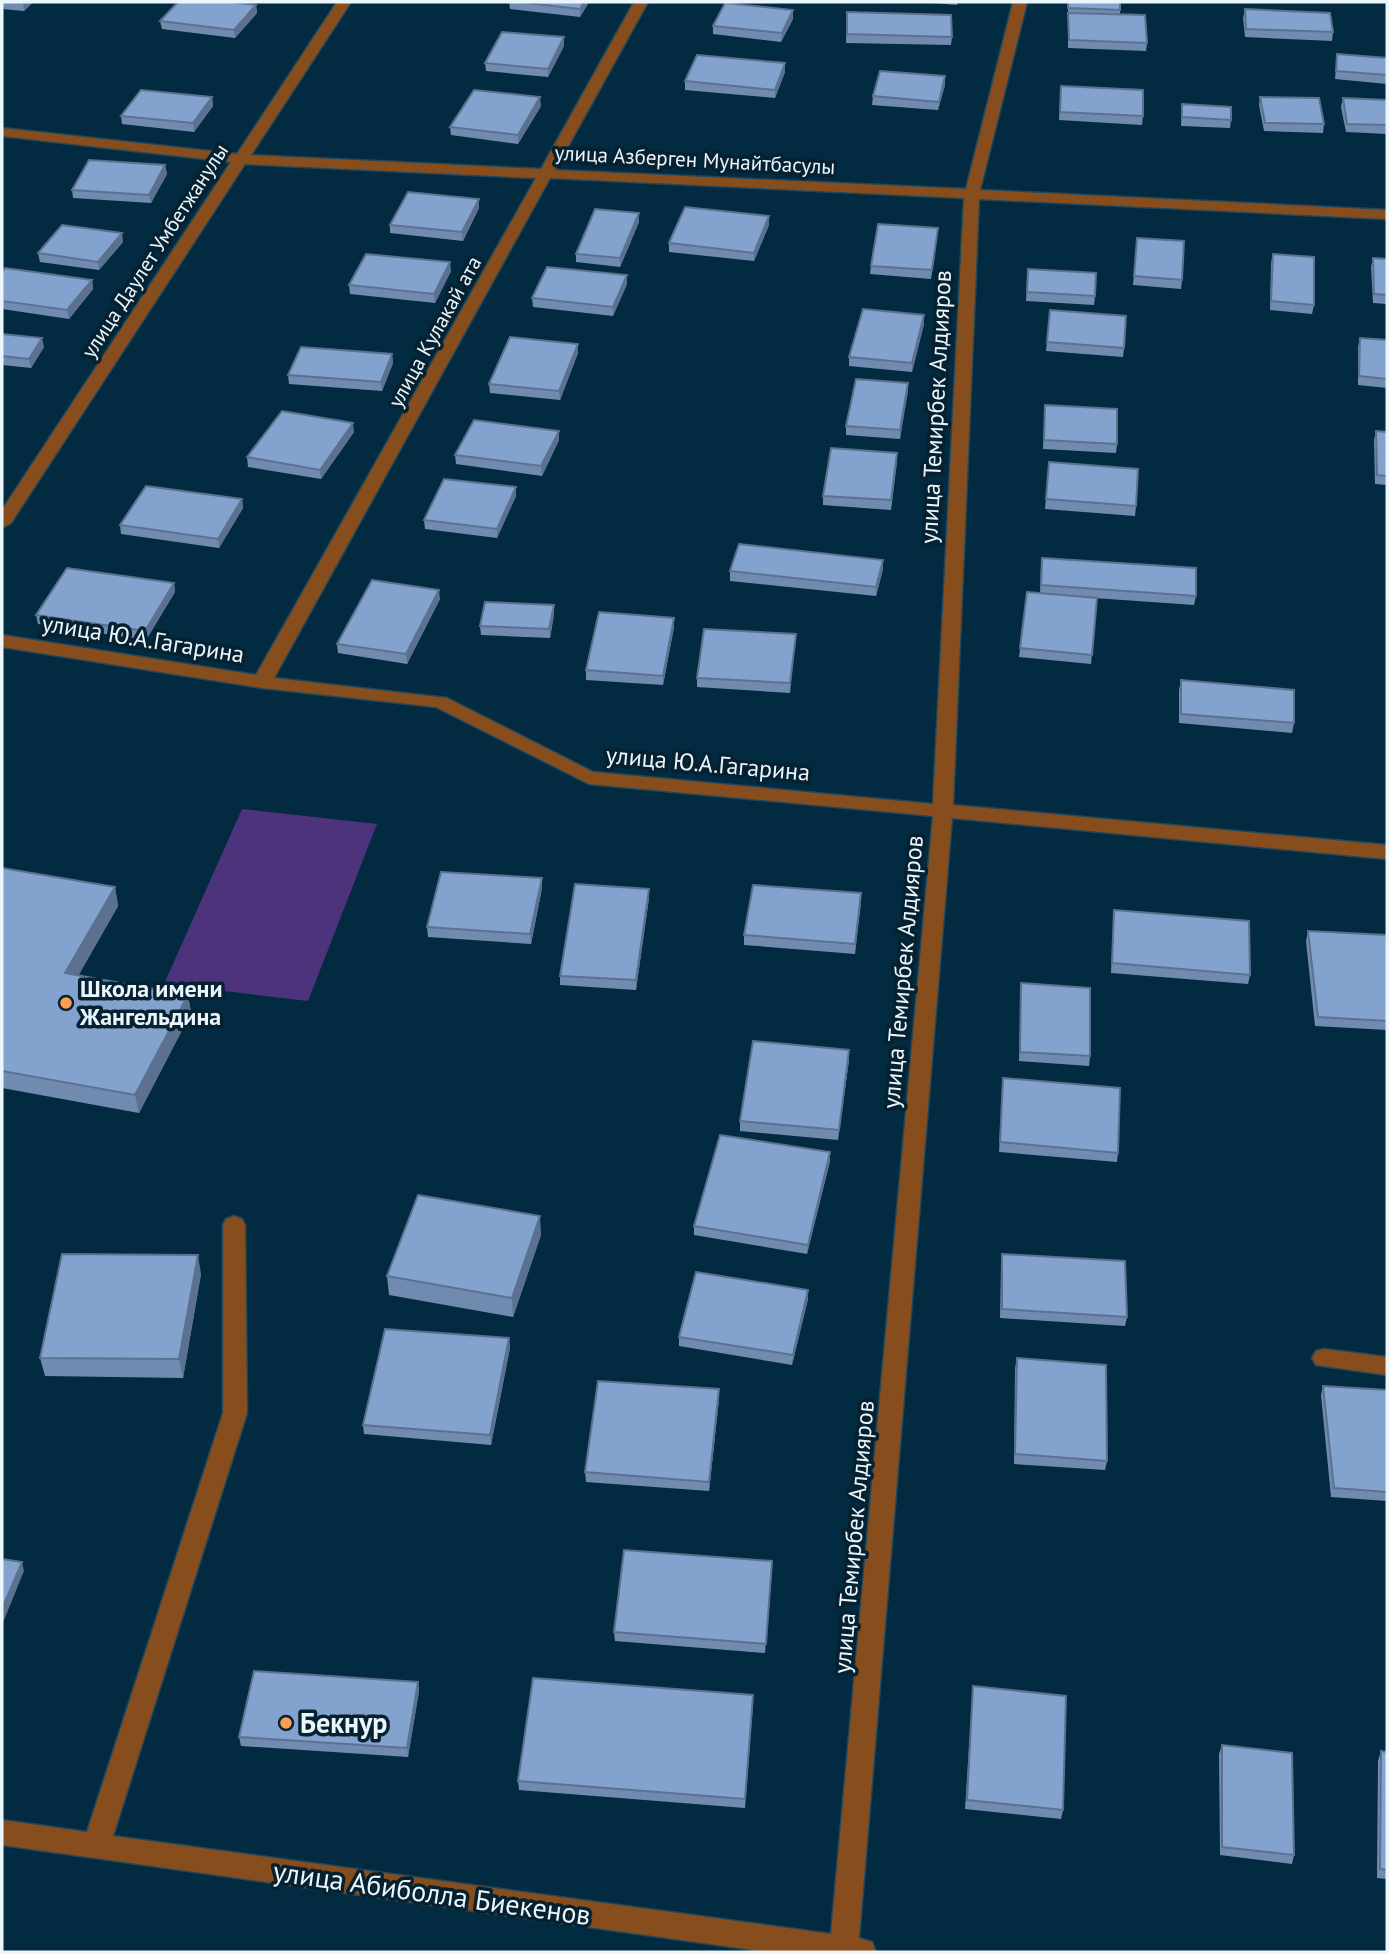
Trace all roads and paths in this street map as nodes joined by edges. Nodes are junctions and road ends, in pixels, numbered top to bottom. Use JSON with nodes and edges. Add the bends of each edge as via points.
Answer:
{"nodes":[{"id":1,"x":344,"y":2,"type":"edge"},
{"id":2,"x":641,"y":2,"type":"edge"},
{"id":3,"x":1020,"y":2,"type":"edge"},
{"id":4,"x":2,"y":132,"type":"edge"},
{"id":5,"x":241,"y":159,"type":"junction"},
{"id":6,"x":547,"y":174,"type":"junction"},
{"id":7,"x":972,"y":194,"type":"junction"},
{"id":8,"x":1387,"y":214,"type":"edge"},
{"id":9,"x":2,"y":523,"type":"edge"},
{"id":10,"x":2,"y":641,"type":"edge"},
{"id":11,"x":262,"y":682,"type":"junction"},
{"id":12,"x":943,"y":810,"type":"junction"},
{"id":13,"x":1387,"y":852,"type":"edge"},
{"id":14,"x":234,"y":1225,"type":"dead end"},
{"id":15,"x":1324,"y":1358,"type":"dead end"},
{"id":16,"x":1387,"y":1366,"type":"edge"},
{"id":17,"x":2,"y":1833,"type":"edge"},
{"id":18,"x":96,"y":1846,"type":"junction"},
{"id":19,"x":735,"y":1944,"type":"edge"},
{"id":20,"x":853,"y":1951,"type":"edge"}],
"edges":[{"from":1,"to":5,"type":"street","name":"улица Даулет Умбетжанулы"},
{"from":2,"to":6,"type":"street","name":"улица Кулакай ата"},
{"from":3,"to":7,"type":"street","name":"улица Темирбек Алдияров"},
{"from":4,"to":5,"type":"street","name":"улица Азберген Мунайтбасулы"},
{"from":5,"to":6,"type":"street","name":"улица Азберген Мунайтбасулы"},
{"from":5,"to":9,"type":"street","name":"улица Даулет Умбетжанулы"},
{"from":6,"to":7,"type":"street","name":"улица Азберген Мунайтбасулы"},
{"from":6,"to":11,"type":"street","name":"улица Кулакай ата"},
{"from":7,"to":8,"type":"street","name":"улица Азберген Мунайтбасулы"},
{"from":7,"to":12,"type":"street","name":"улица Темирбек Алдияров"},
{"from":10,"to":11,"type":"street","name":"улица Ю.А.Гагарина"},
{"from":11,"to":12,"type":"street","name":"улица Ю.А.Гагарина","via":[[440,702],[589,778]]},
{"from":12,"to":13,"type":"street","name":"улица Ю.А.Гагарина"},
{"from":12,"to":20,"type":"street","name":"улица Темирбек Алдияров"},
{"from":14,"to":18,"type":"street","via":[[235,1413]]},
{"from":15,"to":16,"type":"street"},
{"from":17,"to":18,"type":"street","name":"улица Абиболла Биекенов"},
{"from":18,"to":19,"type":"street","name":"улица Абиболла Биекенов"},
{"from":19,"to":20,"type":"street","name":"улица Абиболла Биекенов"}]}
